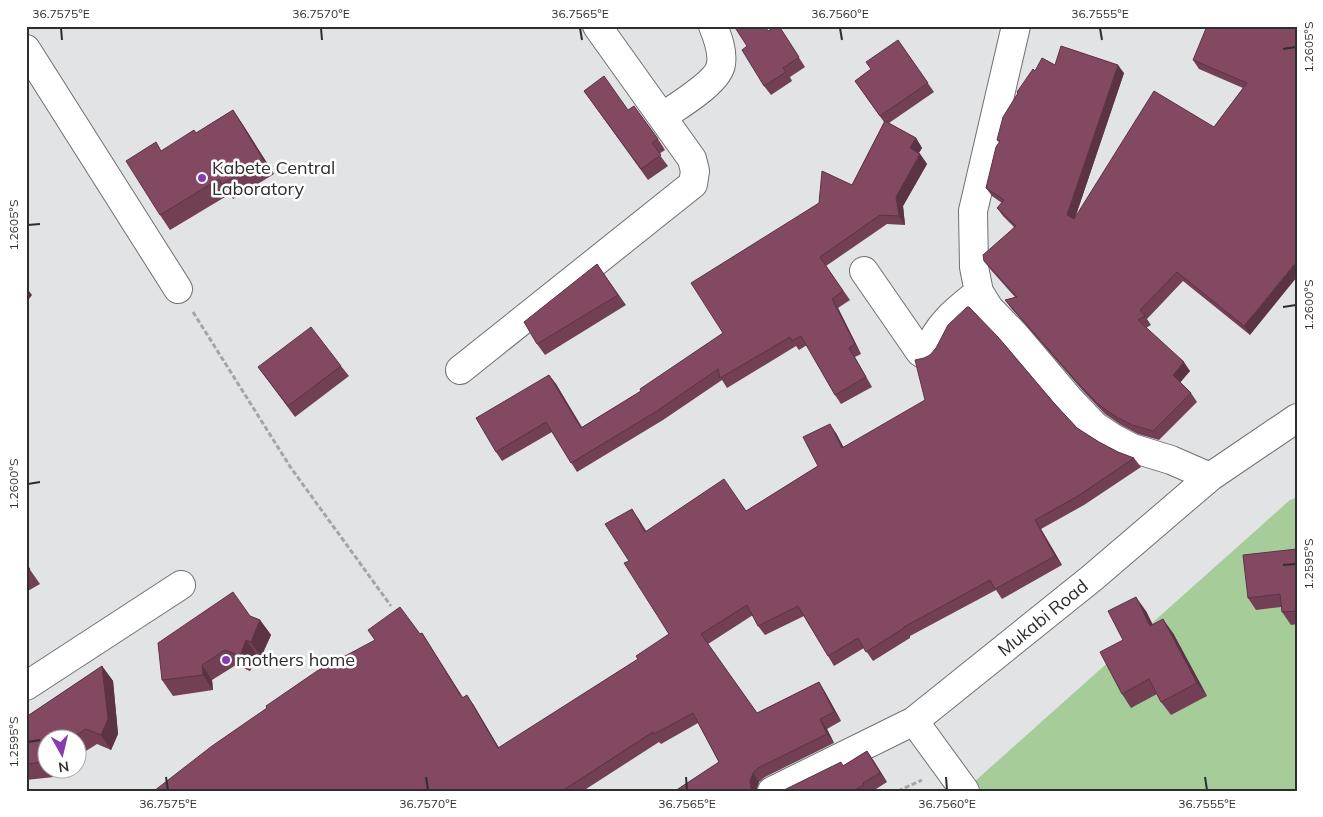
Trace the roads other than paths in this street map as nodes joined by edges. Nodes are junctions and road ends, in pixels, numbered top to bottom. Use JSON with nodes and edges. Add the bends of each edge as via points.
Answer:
{"nodes":[{"id":1,"x":597,"y":26,"type":"edge"},
{"id":2,"x":713,"y":26,"type":"edge"},
{"id":3,"x":1016,"y":26,"type":"edge"},
{"id":4,"x":26,"y":49,"type":"edge"},
{"id":5,"x":662,"y":117,"type":"junction"},
{"id":6,"x":864,"y":271,"type":"dead end"},
{"id":7,"x":178,"y":289,"type":"road end"},
{"id":8,"x":979,"y":292,"type":"junction"},
{"id":9,"x":460,"y":370,"type":"dead end"},
{"id":10,"x":1297,"y":418,"type":"edge"},
{"id":11,"x":1210,"y":477,"type":"junction"},
{"id":12,"x":181,"y":585,"type":"dead end"},
{"id":13,"x":26,"y":686,"type":"edge"},
{"id":14,"x":914,"y":722,"type":"junction"},
{"id":15,"x":772,"y":791,"type":"edge"},
{"id":16,"x":964,"y":791,"type":"edge"}],
"edges":[{"from":1,"to":5,"type":"street"},
{"from":2,"to":5,"type":"street","via":[[722,52],[721,66],[712,80]]},
{"from":3,"to":8,"type":"street","via":[[973,211],[974,267]]},
{"from":4,"to":7,"type":"street"},
{"from":5,"to":9,"type":"street","via":[[692,159],[695,171],[693,184]]},
{"from":6,"to":8,"type":"street","via":[[923,354],[949,315]]},
{"from":8,"to":11,"type":"street","via":[[989,308],[1095,426],[1132,448]]},
{"from":10,"to":11,"type":"street","name":"Mukabi Road"},
{"from":11,"to":14,"type":"street","name":"Mukabi Road","via":[[1092,578]]},
{"from":12,"to":13,"type":"street"},
{"from":14,"to":15,"type":"street","name":"Mukabi Road"},
{"from":14,"to":16,"type":"street"}]}
